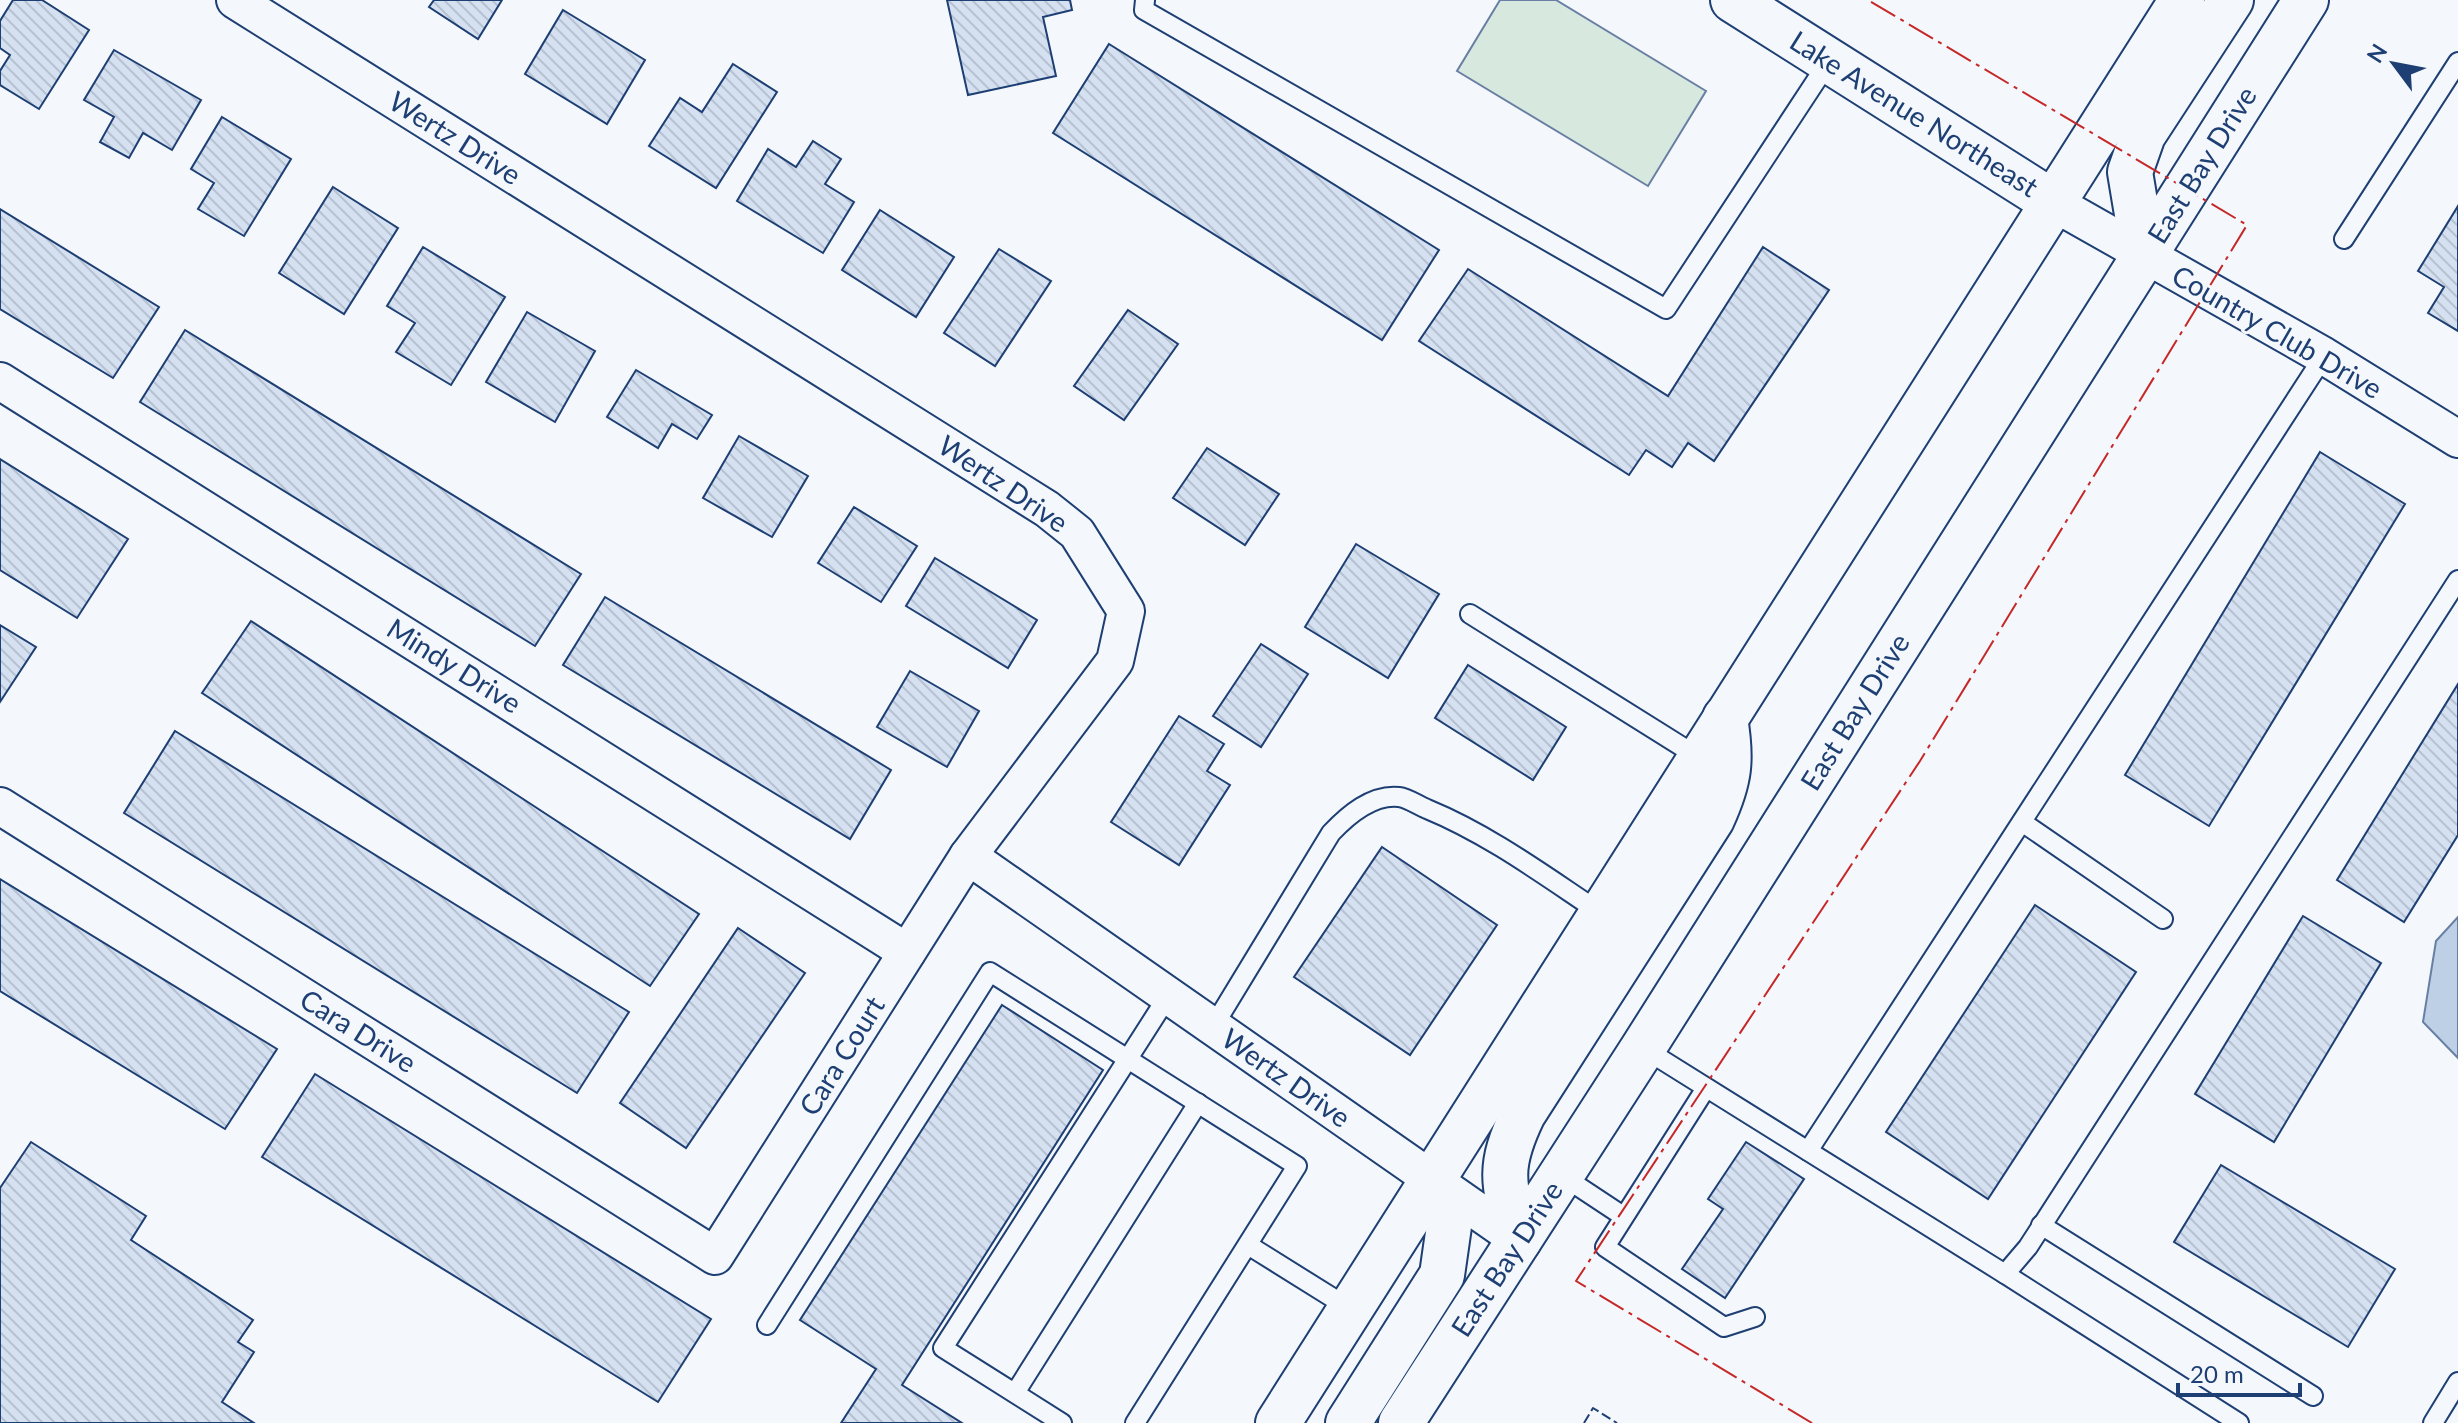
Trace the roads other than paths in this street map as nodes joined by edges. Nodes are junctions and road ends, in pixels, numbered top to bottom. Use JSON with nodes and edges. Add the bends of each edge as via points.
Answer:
{"nodes":[{"id":1,"x":235,"y":0,"type":"edge"},
{"id":2,"x":1145,"y":0,"type":"edge"},
{"id":3,"x":1733,"y":0,"type":"edge"},
{"id":4,"x":2182,"y":0,"type":"edge"},
{"id":5,"x":2231,"y":0,"type":"edge"},
{"id":6,"x":2306,"y":0,"type":"edge"},
{"id":7,"x":1829,"y":61,"type":"junction"},
{"id":8,"x":2458,"y":62,"type":"edge"},
{"id":9,"x":2054,"y":203,"type":"junction"},
{"id":10,"x":2344,"y":239,"type":"dead end"},
{"id":11,"x":2144,"y":256,"type":"junction"},
{"id":12,"x":2324,"y":356,"type":"junction"},
{"id":13,"x":0,"y":381,"type":"edge"},
{"id":14,"x":2458,"y":439,"type":"edge"},
{"id":15,"x":2458,"y":580,"type":"edge"},
{"id":16,"x":1470,"y":614,"type":"dead end"},
{"id":17,"x":1725,"y":718,"type":"junction"},
{"id":18,"x":1700,"y":758,"type":"junction"},
{"id":19,"x":0,"y":806,"type":"edge"},
{"id":20,"x":2022,"y":822,"type":"junction"},
{"id":21,"x":968,"y":856,"type":"junction"},
{"id":22,"x":1601,"y":913,"type":"junction"},
{"id":23,"x":2163,"y":919,"type":"dead end"},
{"id":24,"x":907,"y":952,"type":"junction"},
{"id":25,"x":1168,"y":996,"type":"junction"},
{"id":26,"x":1213,"y":1027,"type":"junction"},
{"id":27,"x":1643,"y":1048,"type":"junction"},
{"id":28,"x":1127,"y":1058,"type":"junction"},
{"id":29,"x":1706,"y":1088,"type":"junction"},
{"id":30,"x":1198,"y":1103,"type":"junction"},
{"id":31,"x":1808,"y":1151,"type":"junction"},
{"id":32,"x":1561,"y":1175,"type":"junction"},
{"id":33,"x":1431,"y":1179,"type":"junction"},
{"id":34,"x":1623,"y":1216,"type":"junction"},
{"id":35,"x":2041,"y":1225,"type":"junction"},
{"id":36,"x":1519,"y":1240,"type":"junction"},
{"id":37,"x":1248,"y":1245,"type":"junction"},
{"id":38,"x":715,"y":1256,"type":"joint"},
{"id":39,"x":2005,"y":1274,"type":"junction"},
{"id":40,"x":1349,"y":1308,"type":"junction"},
{"id":41,"x":1755,"y":1317,"type":"dead end"},
{"id":42,"x":767,"y":1325,"type":"dead end"},
{"id":43,"x":2458,"y":1382,"type":"edge"},
{"id":44,"x":1015,"y":1393,"type":"junction"},
{"id":45,"x":2313,"y":1396,"type":"dead end"},
{"id":46,"x":1062,"y":1423,"type":"edge"},
{"id":47,"x":1135,"y":1423,"type":"edge"},
{"id":48,"x":1278,"y":1423,"type":"edge"},
{"id":49,"x":1348,"y":1423,"type":"edge"},
{"id":50,"x":1401,"y":1423,"type":"edge"},
{"id":51,"x":2239,"y":1423,"type":"edge"},
{"id":52,"x":2433,"y":1423,"type":"edge"}],
"edges":[{"from":1,"to":21,"type":"street","name":"Wertz Drive","via":[[1047,509],[1077,533],[1126,611],[1115,661]]},
{"from":2,"to":7,"type":"lane","via":[[1144,10],[1666,309]]},
{"from":3,"to":7,"type":"main road","name":"Lake Avenue Northeast"},
{"from":4,"to":9,"type":"main road"},
{"from":5,"to":11,"type":"main road","via":[[2143,135],[2130,172]]},
{"from":6,"to":11,"type":"main road","name":"East Bay Drive"},
{"from":7,"to":9,"type":"main road","name":"Lake Avenue Northeast"},
{"from":8,"to":10,"type":"lane"},
{"from":9,"to":11,"type":"street","name":"Country Club Drive"},
{"from":9,"to":17,"type":"main road"},
{"from":11,"to":12,"type":"street","name":"Country Club Drive"},
{"from":11,"to":27,"type":"main road","name":"East Bay Drive"},
{"from":12,"to":14,"type":"street","name":"Country Club Drive"},
{"from":12,"to":20,"type":"lane"},
{"from":13,"to":24,"type":"street","name":"Mindy Drive"},
{"from":15,"to":35,"type":"lane"},
{"from":16,"to":18,"type":"lane"},
{"from":17,"to":18,"type":"main road"},
{"from":17,"to":36,"type":"main road","via":[[1731,764],[1712,819],[1510,1141],[1503,1168]]},
{"from":18,"to":22,"type":"main road"},
{"from":19,"to":38,"type":"street","name":"Cara Drive"},
{"from":20,"to":23,"type":"lane"},
{"from":20,"to":31,"type":"lane"},
{"from":21,"to":24,"type":"street","name":"Cara Court"},
{"from":21,"to":25,"type":"street","name":"Wertz Drive"},
{"from":22,"to":26,"type":"lane","via":[[1479,834],[1438,814],[1399,797],[1367,803],[1331,833]]},
{"from":22,"to":33,"type":"main road"},
{"from":24,"to":38,"type":"street","name":"Cara Court"},
{"from":25,"to":26,"type":"street","name":"Wertz Drive"},
{"from":25,"to":28,"type":"lane"},
{"from":26,"to":33,"type":"street","name":"Wertz Drive"},
{"from":27,"to":29,"type":"lane"},
{"from":27,"to":32,"type":"main road","name":"East Bay Drive"},
{"from":28,"to":30,"type":"lane"},
{"from":28,"to":42,"type":"lane","via":[[990,972]]},
{"from":28,"to":44,"type":"lane","via":[[943,1348]]},
{"from":29,"to":31,"type":"lane"},
{"from":29,"to":34,"type":"lane"},
{"from":30,"to":37,"type":"lane","via":[[1297,1166]]},
{"from":30,"to":44,"type":"lane"},
{"from":31,"to":39,"type":"lane"},
{"from":32,"to":34,"type":"lane"},
{"from":32,"to":36,"type":"main road","name":"East Bay Drive"},
{"from":33,"to":36,"type":"street","name":"Wertz Drive"},
{"from":33,"to":40,"type":"main road"},
{"from":33,"to":49,"type":"main road","via":[[1449,1226],[1442,1275]]},
{"from":34,"to":41,"type":"lane","via":[[1605,1247],[1724,1327]]},
{"from":35,"to":39,"type":"lane"},
{"from":35,"to":45,"type":"lane"},
{"from":36,"to":50,"type":"main road","name":"East Bay Drive"},
{"from":37,"to":40,"type":"lane"},
{"from":37,"to":47,"type":"lane"},
{"from":39,"to":51,"type":"lane"},
{"from":40,"to":48,"type":"main road"},
{"from":43,"to":52,"type":"lane"},
{"from":44,"to":46,"type":"lane"}]}
